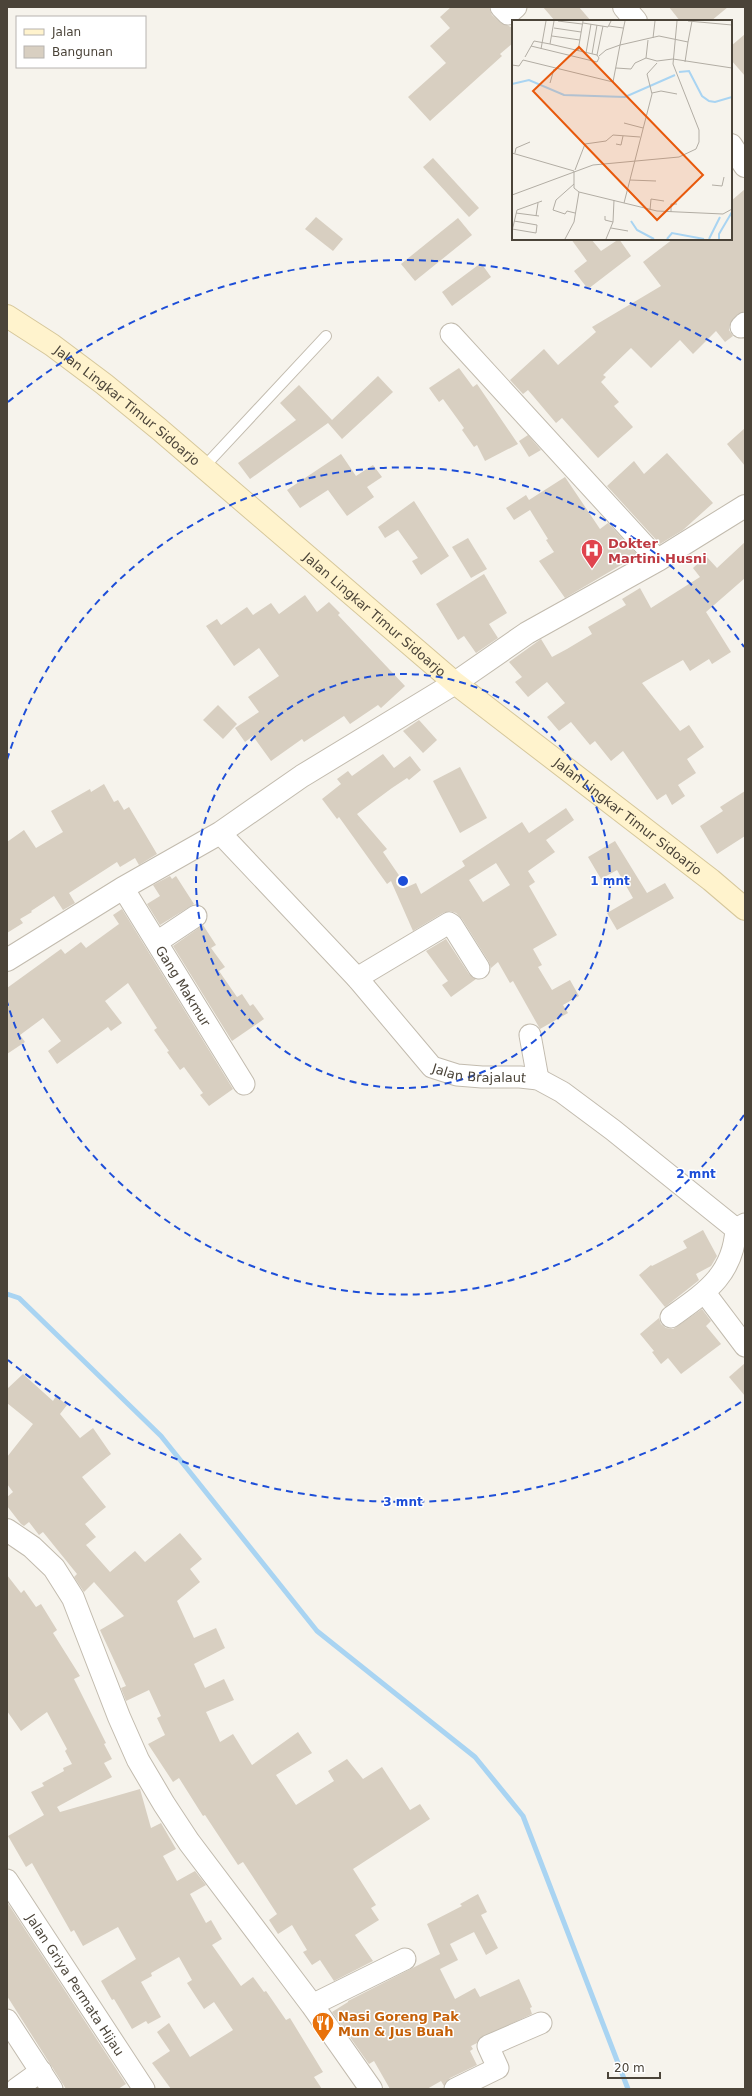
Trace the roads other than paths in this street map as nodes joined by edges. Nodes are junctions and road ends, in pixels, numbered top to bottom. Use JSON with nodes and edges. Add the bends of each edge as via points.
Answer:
{"nodes":[{"id":1,"x":500,"y":7,"type":"edge"},
{"id":2,"x":516,"y":7,"type":"edge"},
{"id":3,"x":624,"y":7,"type":"edge"},
{"id":4,"x":635,"y":20,"type":"edge"},
{"id":5,"x":732,"y":146,"type":"edge"},
{"id":6,"x":745,"y":166,"type":"edge"},
{"id":7,"x":7,"y":316,"type":"edge"},
{"id":8,"x":451,"y":334,"type":"dead end"},
{"id":9,"x":326,"y":336,"type":"dead end"},
{"id":10,"x":203,"y":468,"type":"junction"},
{"id":11,"x":745,"y":506,"type":"edge"},
{"id":12,"x":658,"y":560,"type":"junction"},
{"id":13,"x":455,"y":683,"type":"junction"},
{"id":14,"x":212,"y":837,"type":"junction"},
{"id":15,"x":123,"y":888,"type":"junction"},
{"id":16,"x":745,"y":909,"type":"edge"},
{"id":17,"x":196,"y":916,"type":"dead end"},
{"id":18,"x":157,"y":942,"type":"junction"},
{"id":19,"x":7,"y":960,"type":"edge"},
{"id":20,"x":480,"y":968,"type":"dead end"},
{"id":21,"x":357,"y":978,"type":"junction"},
{"id":22,"x":530,"y":1035,"type":"dead end"},
{"id":23,"x":538,"y":1079,"type":"junction"},
{"id":24,"x":244,"y":1084,"type":"dead end"},
{"id":25,"x":736,"y":1240,"type":"edge"},
{"id":26,"x":705,"y":1293,"type":"junction"},
{"id":27,"x":671,"y":1317,"type":"dead end"},
{"id":28,"x":745,"y":1346,"type":"edge"},
{"id":29,"x":7,"y":1530,"type":"edge"},
{"id":30,"x":7,"y":1880,"type":"edge"},
{"id":31,"x":406,"y":1959,"type":"dead end"},
{"id":32,"x":312,"y":2005,"type":"junction"},
{"id":33,"x":7,"y":2020,"type":"edge"},
{"id":34,"x":541,"y":2023,"type":"dead end"},
{"id":35,"x":41,"y":2071,"type":"junction"},
{"id":36,"x":19,"y":2088,"type":"edge"},
{"id":37,"x":52,"y":2089,"type":"edge"},
{"id":38,"x":144,"y":2089,"type":"edge"},
{"id":39,"x":371,"y":2089,"type":"edge"},
{"id":40,"x":455,"y":2089,"type":"edge"}],
"edges":[{"from":1,"to":2,"type":"street","via":[[508,14]]},
{"from":3,"to":4,"type":"street"},
{"from":5,"to":6,"type":"street"},
{"from":7,"to":10,"type":"main road","name":"Jalan Lingkar Timur Sidoarjo","via":[[52,345],[104,384]]},
{"from":8,"to":12,"type":"street"},
{"from":9,"to":10,"type":"lane"},
{"from":10,"to":13,"type":"main road","name":"Jalan Lingkar Timur Sidoarjo"},
{"from":11,"to":12,"type":"street"},
{"from":12,"to":13,"type":"street","via":[[527,633]]},
{"from":13,"to":14,"type":"street","via":[[302,776]]},
{"from":13,"to":16,"type":"main road","name":"Jalan Lingkar Timur Sidoarjo"},
{"from":14,"to":15,"type":"street"},
{"from":14,"to":21,"type":"street","name":"Jalan Brajalaut"},
{"from":15,"to":18,"type":"street","name":"Gang Makmur"},
{"from":15,"to":19,"type":"street"},
{"from":17,"to":18,"type":"street"},
{"from":18,"to":24,"type":"street","name":"Gang Makmur"},
{"from":20,"to":21,"type":"street","via":[[449,923]]},
{"from":21,"to":23,"type":"street","name":"Jalan Brajalaut","via":[[432,1067],[462,1076],[520,1076]]},
{"from":22,"to":23,"type":"street"},
{"from":23,"to":25,"type":"street","name":"Jalan Brajalaut","via":[[562,1092],[608,1126]]},
{"from":25,"to":26,"type":"street","via":[[721,1275]]},
{"from":26,"to":27,"type":"street"},
{"from":26,"to":28,"type":"street"},
{"from":29,"to":32,"type":"street","via":[[32,1547],[54,1568],[73,1598],[138,1760],[189,1842]]},
{"from":30,"to":38,"type":"street","name":"Jalan Griya Permata Hijau"},
{"from":31,"to":32,"type":"street"},
{"from":32,"to":39,"type":"street"},
{"from":33,"to":35,"type":"street"},
{"from":34,"to":40,"type":"street","via":[[488,2046],[498,2068]]},
{"from":35,"to":36,"type":"street"},
{"from":35,"to":37,"type":"street"}]}
